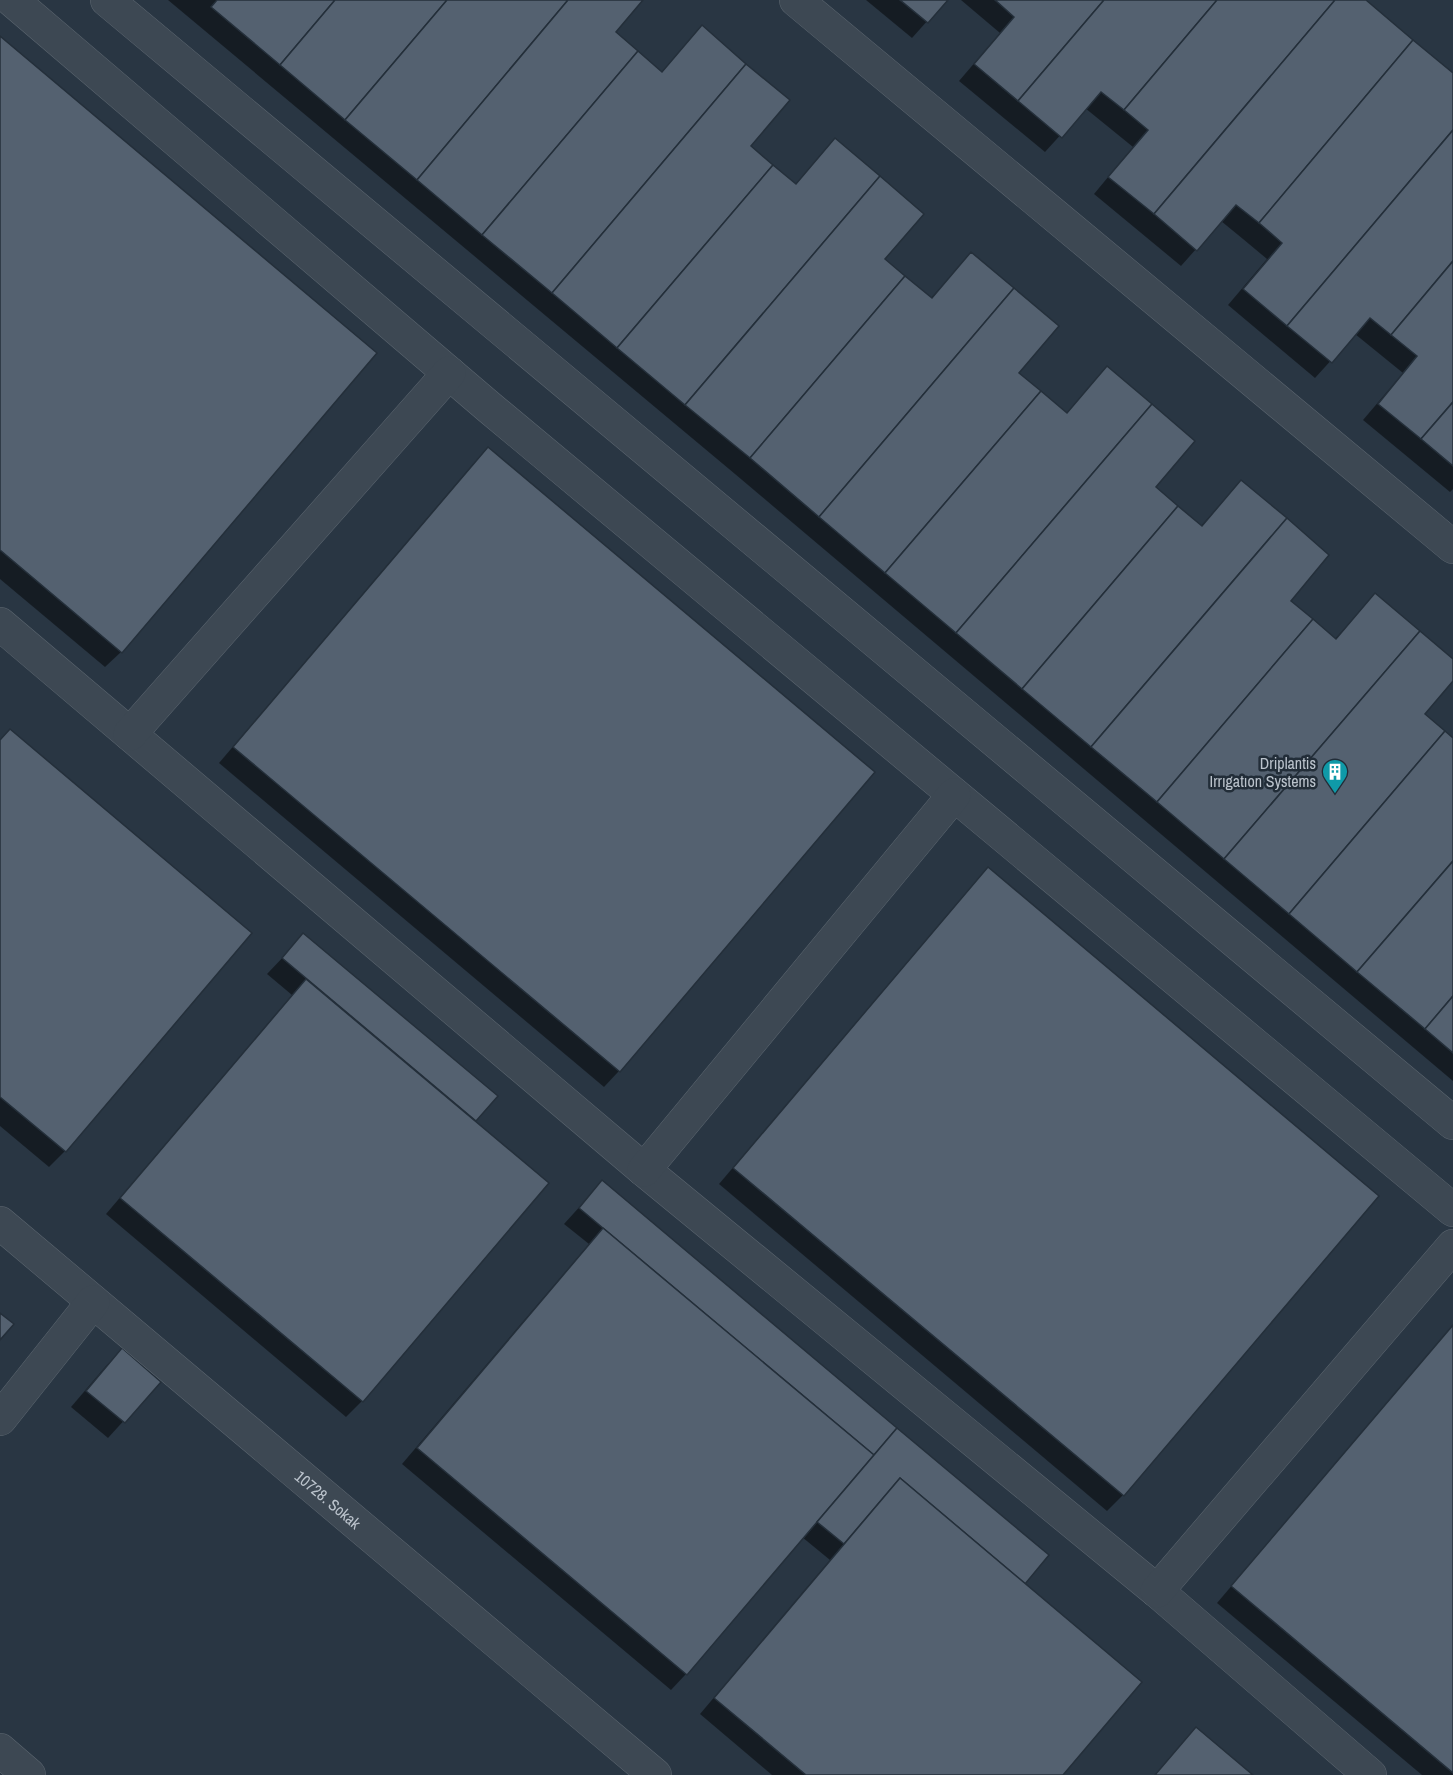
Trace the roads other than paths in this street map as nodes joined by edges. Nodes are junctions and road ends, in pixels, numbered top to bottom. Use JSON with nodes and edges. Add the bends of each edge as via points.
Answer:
{"nodes":[{"id":1,"x":12,"y":0,"type":"edge"},
{"id":2,"x":107,"y":0,"type":"edge"},
{"id":3,"x":796,"y":0,"type":"edge"},
{"id":4,"x":449,"y":373,"type":"junction"},
{"id":5,"x":1453,"y":548,"type":"edge"},
{"id":6,"x":0,"y":624,"type":"edge"},
{"id":7,"x":130,"y":734,"type":"junction"},
{"id":8,"x":954,"y":795,"type":"junction"},
{"id":9,"x":1453,"y":1123,"type":"edge"},
{"id":10,"x":644,"y":1170,"type":"junction"},
{"id":11,"x":1453,"y":1210,"type":"edge"},
{"id":12,"x":0,"y":1223,"type":"edge"},
{"id":13,"x":1453,"y":1246,"type":"edge"},
{"id":14,"x":93,"y":1302,"type":"junction"},
{"id":15,"x":0,"y":1419,"type":"edge"},
{"id":16,"x":1158,"y":1591,"type":"junction"},
{"id":17,"x":0,"y":1750,"type":"edge"},
{"id":18,"x":29,"y":1775,"type":"edge"},
{"id":19,"x":655,"y":1775,"type":"edge"},
{"id":20,"x":1370,"y":1775,"type":"edge"}],
"edges":[{"from":1,"to":4,"type":"lane"},
{"from":2,"to":9,"type":"lane"},
{"from":3,"to":5,"type":"lane"},
{"from":4,"to":7,"type":"lane"},
{"from":4,"to":8,"type":"lane"},
{"from":6,"to":7,"type":"lane"},
{"from":7,"to":10,"type":"lane"},
{"from":8,"to":10,"type":"lane"},
{"from":8,"to":11,"type":"lane"},
{"from":10,"to":16,"type":"lane"},
{"from":12,"to":14,"type":"lane","name":"10728. Sokak"},
{"from":13,"to":16,"type":"lane"},
{"from":14,"to":15,"type":"lane"},
{"from":14,"to":19,"type":"lane","name":"10728. Sokak"},
{"from":16,"to":20,"type":"lane"},
{"from":17,"to":18,"type":"lane"}]}
